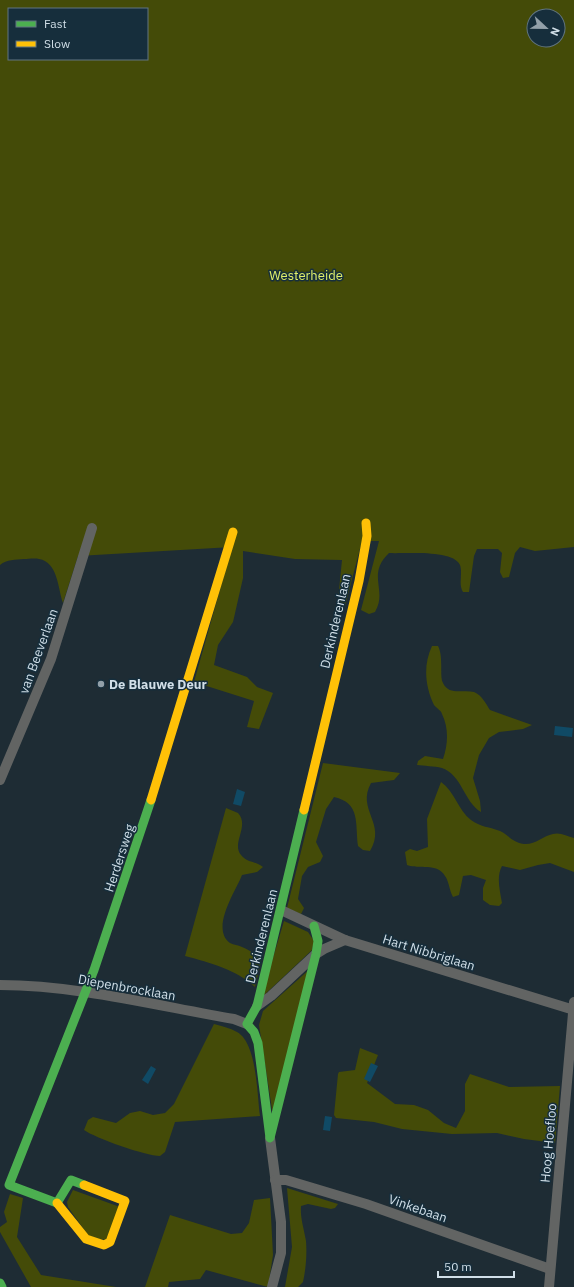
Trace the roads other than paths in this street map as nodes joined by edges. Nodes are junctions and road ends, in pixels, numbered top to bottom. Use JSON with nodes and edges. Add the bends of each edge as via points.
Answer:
{"nodes":[{"id":1,"x":366,"y":523,"type":"dead end"},
{"id":2,"x":92,"y":528,"type":"dead end"},
{"id":3,"x":233,"y":532,"type":"dead end"},
{"id":4,"x":0,"y":780,"type":"edge"},
{"id":5,"x":281,"y":910,"type":"junction"},
{"id":6,"x":314,"y":926,"type":"junction"},
{"id":7,"x":345,"y":940,"type":"junction"},
{"id":8,"x":316,"y":954,"type":"junction"},
{"id":9,"x":0,"y":985,"type":"edge"},
{"id":10,"x":85,"y":993,"type":"junction"},
{"id":11,"x":257,"y":1006,"type":"junction"},
{"id":12,"x":574,"y":1007,"type":"edge"},
{"id":13,"x":247,"y":1024,"type":"junction"},
{"id":14,"x":270,"y":1138,"type":"junction"},
{"id":15,"x":275,"y":1180,"type":"junction"},
{"id":16,"x":57,"y":1204,"type":"junction"},
{"id":17,"x":550,"y":1269,"type":"junction"},
{"id":18,"x":0,"y":1283,"type":"edge"},
{"id":19,"x":2,"y":1287,"type":"edge"},
{"id":20,"x":272,"y":1287,"type":"edge"},
{"id":21,"x":549,"y":1287,"type":"edge"}],
"edges":[{"from":1,"to":5,"type":"street","name":"Derkinderenlaan","via":[[367,536],[359,581]]},
{"from":2,"to":4,"type":"street","name":"van Beeverlaan","via":[[51,659]]},
{"from":3,"to":10,"type":"street","name":"Herdersweg","via":[[120,898]]},
{"from":5,"to":6,"type":"street","name":"Hart Nibbriglaan"},
{"from":5,"to":11,"type":"street","name":"Derkinderenlaan"},
{"from":6,"to":7,"type":"street","name":"Hart Nibbriglaan"},
{"from":6,"to":8,"type":"street","via":[[318,941]]},
{"from":7,"to":8,"type":"street"},
{"from":7,"to":12,"type":"street","name":"Hart Nibbriglaan"},
{"from":8,"to":11,"type":"street"},
{"from":8,"to":14,"type":"street"},
{"from":9,"to":10,"type":"street","name":"Diepenbrocklaan","via":[[30,985]]},
{"from":10,"to":13,"type":"street","name":"Diepenbrocklaan","via":[[234,1019]]},
{"from":10,"to":16,"type":"street","name":"Herdersweg","via":[[9,1186]]},
{"from":11,"to":13,"type":"street","name":"Derkinderenlaan"},
{"from":12,"to":17,"type":"street","name":"Hoog Hoefloo"},
{"from":13,"to":14,"type":"street","via":[[254,1032],[258,1043]]},
{"from":14,"to":15,"type":"street"},
{"from":15,"to":17,"type":"street","name":"Vinkebaan","via":[[286,1180],[366,1204]]},
{"from":15,"to":20,"type":"street","via":[[281,1222],[281,1253]]},
{"from":16,"to":16,"type":"street","via":[[72,1180],[125,1201],[110,1242],[104,1245],[86,1239]]},
{"from":17,"to":21,"type":"street","name":"Hoog Hoefloo"},
{"from":18,"to":19,"type":"street"}]}
